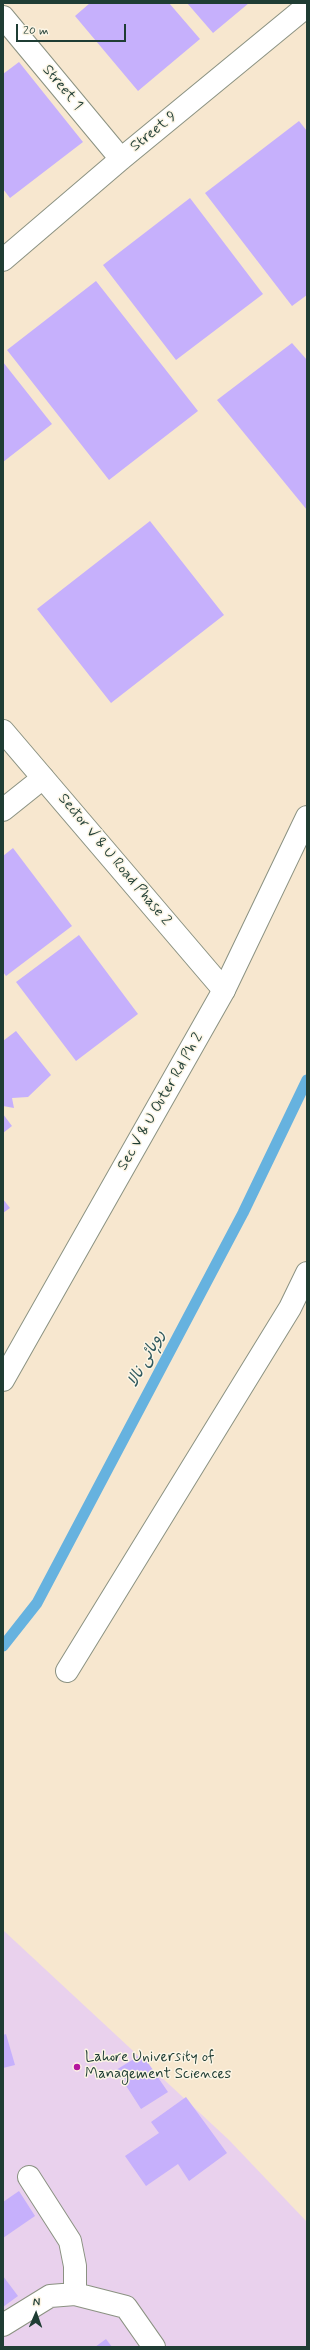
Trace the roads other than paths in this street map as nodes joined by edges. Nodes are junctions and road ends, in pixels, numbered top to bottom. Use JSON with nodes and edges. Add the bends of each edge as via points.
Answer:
{"nodes":[{"id":1,"x":307,"y":6,"type":"edge"},
{"id":2,"x":3,"y":17,"type":"edge"},
{"id":3,"x":121,"y":159,"type":"junction"},
{"id":4,"x":3,"y":260,"type":"edge"},
{"id":5,"x":3,"y":731,"type":"edge"},
{"id":6,"x":43,"y":778,"type":"junction"},
{"id":7,"x":3,"y":810,"type":"edge"},
{"id":8,"x":307,"y":817,"type":"edge"},
{"id":9,"x":224,"y":990,"type":"junction"},
{"id":10,"x":307,"y":1273,"type":"edge"},
{"id":11,"x":3,"y":1380,"type":"edge"},
{"id":12,"x":67,"y":1671,"type":"dead end"},
{"id":13,"x":30,"y":2177,"type":"dead end"},
{"id":14,"x":75,"y":2294,"type":"junction"},
{"id":15,"x":3,"y":2325,"type":"edge"},
{"id":16,"x":154,"y":2347,"type":"edge"}],
"edges":[{"from":1,"to":3,"type":"street","name":"Street 9"},
{"from":2,"to":3,"type":"street","name":"Street 1"},
{"from":3,"to":4,"type":"street","name":"Street 9"},
{"from":5,"to":6,"type":"street","name":"Sector V & U Road Phase 2"},
{"from":6,"to":7,"type":"street"},
{"from":6,"to":9,"type":"street","name":"Sector V & U Road Phase 2"},
{"from":8,"to":9,"type":"street","name":"Sec V & U Outer Rd Ph 2"},
{"from":9,"to":11,"type":"street","name":"Sec V & U Outer Rd Ph 2"},
{"from":10,"to":12,"type":"street","via":[[290,1308]]},
{"from":13,"to":14,"type":"street","via":[[70,2241],[75,2266]]},
{"from":14,"to":15,"type":"street","via":[[50,2296]]},
{"from":14,"to":16,"type":"street","via":[[126,2307]]}]}
